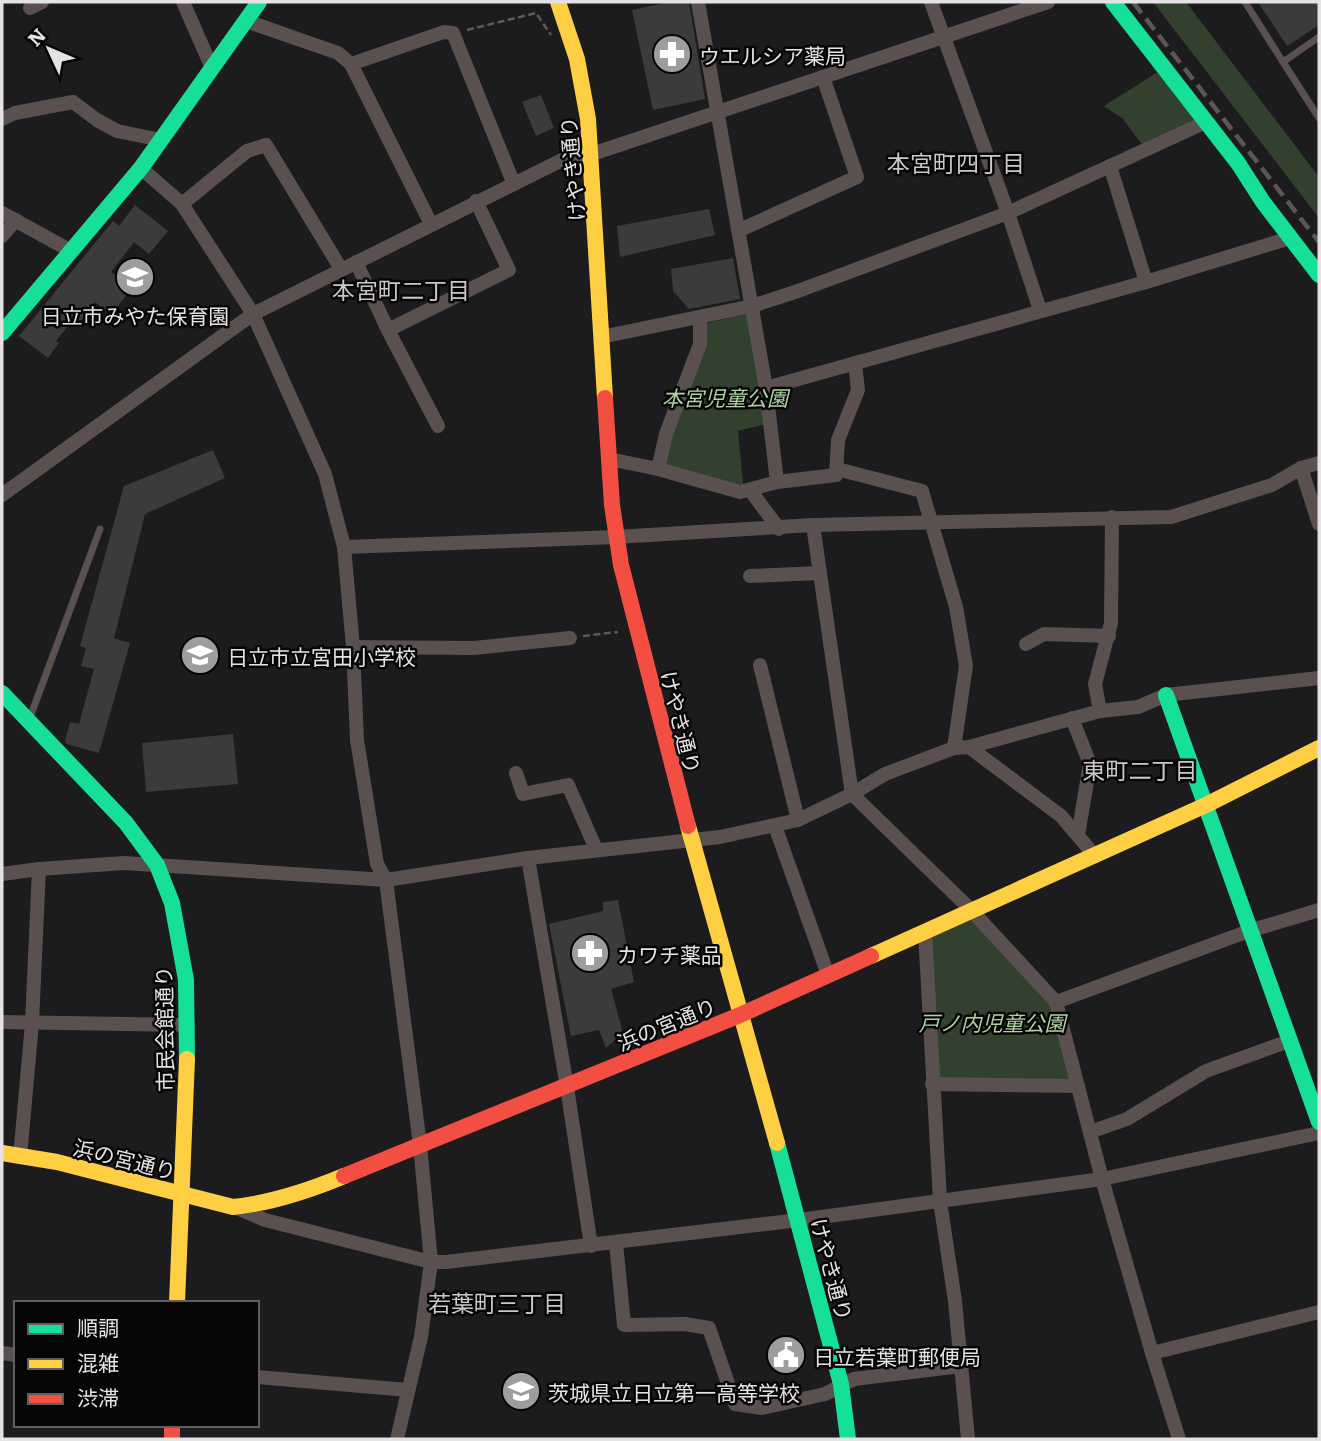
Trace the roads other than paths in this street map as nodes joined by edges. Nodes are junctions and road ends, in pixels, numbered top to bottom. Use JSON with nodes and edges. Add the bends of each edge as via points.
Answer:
{"nodes":[{"id":1,"x":183,"y":2,"type":"edge"},
{"id":2,"x":259,"y":2,"type":"edge"},
{"id":3,"x":558,"y":2,"type":"edge"},
{"id":4,"x":698,"y":2,"type":"edge"},
{"id":5,"x":931,"y":2,"type":"edge"},
{"id":6,"x":1048,"y":2,"type":"edge"},
{"id":7,"x":1113,"y":2,"type":"edge"},
{"id":8,"x":1245,"y":2,"type":"edge"},
{"id":9,"x":246,"y":21,"type":"junction"},
{"id":10,"x":943,"y":36,"type":"junction"},
{"id":11,"x":1319,"y":37,"type":"edge"},
{"id":12,"x":1283,"y":62,"type":"junction"},
{"id":13,"x":351,"y":64,"type":"junction"},
{"id":14,"x":212,"y":68,"type":"junction"},
{"id":15,"x":824,"y":77,"type":"junction"},
{"id":16,"x":717,"y":113,"type":"junction"},
{"id":17,"x":1319,"y":118,"type":"edge"},
{"id":18,"x":2,"y":119,"type":"edge"},
{"id":19,"x":1206,"y":122,"type":"junction"},
{"id":20,"x":161,"y":140,"type":"junction"},
{"id":21,"x":592,"y":154,"type":"junction"},
{"id":22,"x":1110,"y":166,"type":"junction"},
{"id":23,"x":141,"y":168,"type":"junction"},
{"id":24,"x":513,"y":182,"type":"junction"},
{"id":25,"x":476,"y":201,"type":"junction"},
{"id":26,"x":182,"y":204,"type":"junction"},
{"id":27,"x":2,"y":213,"type":"edge"},
{"id":28,"x":1008,"y":213,"type":"junction"},
{"id":29,"x":16,"y":220,"type":"junction"},
{"id":30,"x":431,"y":223,"type":"junction"},
{"id":31,"x":740,"y":230,"type":"junction"},
{"id":32,"x":2,"y":236,"type":"edge"},
{"id":33,"x":1290,"y":238,"type":"junction"},
{"id":34,"x":71,"y":251,"type":"junction"},
{"id":35,"x":356,"y":262,"type":"junction"},
{"id":36,"x":341,"y":269,"type":"junction"},
{"id":37,"x":1319,"y":275,"type":"edge"},
{"id":38,"x":1146,"y":282,"type":"junction"},
{"id":39,"x":752,"y":306,"type":"junction"},
{"id":40,"x":1040,"y":310,"type":"junction"},
{"id":41,"x":253,"y":314,"type":"junction"},
{"id":42,"x":700,"y":318,"type":"junction"},
{"id":43,"x":388,"y":330,"type":"junction"},
{"id":44,"x":2,"y":332,"type":"edge"},
{"id":45,"x":601,"y":337,"type":"junction"},
{"id":46,"x":855,"y":363,"type":"junction"},
{"id":47,"x":766,"y":388,"type":"junction"},
{"id":48,"x":438,"y":426,"type":"dead end"},
{"id":49,"x":609,"y":459,"type":"junction"},
{"id":50,"x":1319,"y":463,"type":"edge"},
{"id":51,"x":1301,"y":468,"type":"junction"},
{"id":52,"x":659,"y":469,"type":"junction"},
{"id":53,"x":837,"y":469,"type":"junction"},
{"id":54,"x":777,"y":482,"type":"junction"},
{"id":55,"x":750,"y":490,"type":"junction"},
{"id":56,"x":3,"y":491,"type":"edge"},
{"id":57,"x":1112,"y":517,"type":"junction"},
{"id":58,"x":932,"y":522,"type":"junction"},
{"id":59,"x":1319,"y":524,"type":"edge"},
{"id":60,"x":813,"y":526,"type":"junction"},
{"id":61,"x":779,"y":528,"type":"junction"},
{"id":62,"x":100,"y":529,"type":"dead end"},
{"id":63,"x":616,"y":537,"type":"junction"},
{"id":64,"x":344,"y":547,"type":"junction"},
{"id":65,"x":820,"y":573,"type":"junction"},
{"id":66,"x":750,"y":576,"type":"dead end"},
{"id":67,"x":1109,"y":636,"type":"junction"},
{"id":68,"x":570,"y":638,"type":"road end"},
{"id":69,"x":1026,"y":643,"type":"dead end"},
{"id":70,"x":353,"y":647,"type":"junction"},
{"id":71,"x":760,"y":665,"type":"dead end"},
{"id":72,"x":1319,"y":678,"type":"edge"},
{"id":73,"x":2,"y":693,"type":"edge"},
{"id":74,"x":1166,"y":695,"type":"junction"},
{"id":75,"x":1100,"y":710,"type":"junction"},
{"id":76,"x":1072,"y":718,"type":"junction"},
{"id":77,"x":29,"y":721,"type":"junction"},
{"id":78,"x":962,"y":748,"type":"junction"},
{"id":79,"x":1318,"y":753,"type":"edge"},
{"id":80,"x":516,"y":773,"type":"dead end"},
{"id":81,"x":852,"y":794,"type":"junction"},
{"id":82,"x":1206,"y":805,"type":"junction"},
{"id":83,"x":798,"y":820,"type":"junction"},
{"id":84,"x":775,"y":826,"type":"junction"},
{"id":85,"x":1078,"y":835,"type":"junction"},
{"id":86,"x":691,"y":839,"type":"junction"},
{"id":87,"x":596,"y":849,"type":"junction"},
{"id":88,"x":1095,"y":856,"type":"junction"},
{"id":89,"x":528,"y":858,"type":"junction"},
{"id":90,"x":157,"y":865,"type":"junction"},
{"id":91,"x":39,"y":869,"type":"junction"},
{"id":92,"x":2,"y":874,"type":"edge"},
{"id":93,"x":386,"y":880,"type":"junction"},
{"id":94,"x":1319,"y":910,"type":"edge"},
{"id":95,"x":972,"y":911,"type":"junction"},
{"id":96,"x":1249,"y":931,"type":"junction"},
{"id":97,"x":925,"y":932,"type":"junction"},
{"id":98,"x":828,"y":975,"type":"junction"},
{"id":99,"x":1056,"y":1002,"type":"junction"},
{"id":100,"x":740,"y":1015,"type":"junction"},
{"id":101,"x":2,"y":1022,"type":"edge"},
{"id":102,"x":32,"y":1023,"type":"junction"},
{"id":103,"x":188,"y":1025,"type":"junction"},
{"id":104,"x":1289,"y":1041,"type":"junction"},
{"id":105,"x":932,"y":1084,"type":"junction"},
{"id":106,"x":1078,"y":1086,"type":"junction"},
{"id":107,"x":567,"y":1087,"type":"junction"},
{"id":108,"x":1319,"y":1122,"type":"edge"},
{"id":109,"x":1090,"y":1132,"type":"junction"},
{"id":110,"x":1319,"y":1133,"type":"edge"},
{"id":111,"x":420,"y":1145,"type":"junction"},
{"id":112,"x":2,"y":1153,"type":"edge"},
{"id":113,"x":20,"y":1157,"type":"junction"},
{"id":114,"x":1102,"y":1180,"type":"junction"},
{"id":115,"x":181,"y":1193,"type":"junction"},
{"id":116,"x":940,"y":1201,"type":"junction"},
{"id":117,"x":233,"y":1207,"type":"junction"},
{"id":118,"x":799,"y":1220,"type":"junction"},
{"id":119,"x":616,"y":1243,"type":"junction"},
{"id":120,"x":591,"y":1246,"type":"junction"},
{"id":121,"x":431,"y":1262,"type":"junction"},
{"id":122,"x":177,"y":1301,"type":"edge"},
{"id":123,"x":1319,"y":1312,"type":"edge"},
{"id":124,"x":1152,"y":1353,"type":"junction"},
{"id":125,"x":961,"y":1366,"type":"junction"},
{"id":126,"x":259,"y":1377,"type":"edge"},
{"id":127,"x":841,"y":1384,"type":"junction"},
{"id":128,"x":408,"y":1390,"type":"junction"},
{"id":129,"x":397,"y":1439,"type":"edge"},
{"id":130,"x":848,"y":1439,"type":"edge"},
{"id":131,"x":968,"y":1439,"type":"edge"},
{"id":132,"x":1180,"y":1439,"type":"edge"}],
"edges":[{"from":1,"to":14,"type":"street"},
{"from":2,"to":9,"type":"street"},
{"from":3,"to":21,"type":"street","name":"けやき通り","via":[[584,87]]},
{"from":4,"to":16,"type":"street"},
{"from":5,"to":10,"type":"street"},
{"from":6,"to":10,"type":"street"},
{"from":7,"to":19,"type":"street"},
{"from":8,"to":12,"type":"lane"},
{"from":9,"to":13,"type":"street","via":[[338,53]]},
{"from":9,"to":14,"type":"street"},
{"from":10,"to":15,"type":"street"},
{"from":10,"to":28,"type":"street"},
{"from":11,"to":12,"type":"lane"},
{"from":12,"to":17,"type":"lane"},
{"from":13,"to":24,"type":"street","via":[[444,32],[453,33]]},
{"from":13,"to":30,"type":"street"},
{"from":14,"to":20,"type":"street"},
{"from":15,"to":16,"type":"street"},
{"from":15,"to":31,"type":"street","via":[[858,177]]},
{"from":16,"to":21,"type":"street"},
{"from":16,"to":31,"type":"street"},
{"from":18,"to":20,"type":"street","via":[[73,102],[117,131]]},
{"from":19,"to":22,"type":"street"},
{"from":19,"to":33,"type":"street"},
{"from":20,"to":23,"type":"street"},
{"from":21,"to":24,"type":"street","via":[[570,156]]},
{"from":21,"to":45,"type":"street","name":"けやき通り"},
{"from":22,"to":28,"type":"street"},
{"from":22,"to":38,"type":"street"},
{"from":23,"to":26,"type":"street"},
{"from":23,"to":34,"type":"street"},
{"from":24,"to":25,"type":"street"},
{"from":25,"to":30,"type":"street"},
{"from":25,"to":43,"type":"street","via":[[509,270]]},
{"from":26,"to":36,"type":"street","via":[[247,151],[266,145]]},
{"from":26,"to":41,"type":"street"},
{"from":27,"to":29,"type":"street"},
{"from":28,"to":39,"type":"street"},
{"from":28,"to":40,"type":"street"},
{"from":29,"to":32,"type":"street"},
{"from":29,"to":34,"type":"street"},
{"from":30,"to":35,"type":"street"},
{"from":31,"to":39,"type":"street"},
{"from":33,"to":37,"type":"street"},
{"from":33,"to":38,"type":"street"},
{"from":34,"to":44,"type":"street"},
{"from":35,"to":36,"type":"street"},
{"from":35,"to":43,"type":"street"},
{"from":36,"to":41,"type":"street"},
{"from":38,"to":40,"type":"street"},
{"from":39,"to":42,"type":"street"},
{"from":39,"to":47,"type":"street"},
{"from":40,"to":46,"type":"street"},
{"from":41,"to":56,"type":"street"},
{"from":41,"to":64,"type":"street","via":[[325,474]]},
{"from":42,"to":45,"type":"street"},
{"from":42,"to":52,"type":"street","via":[[700,344],[670,424]]},
{"from":43,"to":48,"type":"street"},
{"from":45,"to":49,"type":"street","name":"けやき通り"},
{"from":46,"to":47,"type":"street"},
{"from":46,"to":53,"type":"street","via":[[858,390],[838,440]]},
{"from":47,"to":54,"type":"street"},
{"from":49,"to":52,"type":"street"},
{"from":49,"to":63,"type":"street","name":"けやき通り"},
{"from":50,"to":51,"type":"street"},
{"from":51,"to":57,"type":"street","via":[[1272,485],[1171,517]]},
{"from":51,"to":59,"type":"street"},
{"from":52,"to":55,"type":"street","via":[[740,492]]},
{"from":53,"to":54,"type":"street","via":[[836,475]]},
{"from":53,"to":58,"type":"street","via":[[922,491]]},
{"from":54,"to":55,"type":"street"},
{"from":55,"to":61,"type":"street"},
{"from":57,"to":58,"type":"street"},
{"from":57,"to":67,"type":"street"},
{"from":58,"to":60,"type":"street"},
{"from":58,"to":78,"type":"street","via":[[956,607],[966,666]]},
{"from":60,"to":61,"type":"street"},
{"from":60,"to":65,"type":"street"},
{"from":61,"to":63,"type":"street"},
{"from":62,"to":77,"type":"lane"},
{"from":63,"to":64,"type":"street"},
{"from":63,"to":86,"type":"street","name":"けやき通り"},
{"from":64,"to":70,"type":"street"},
{"from":65,"to":66,"type":"street"},
{"from":65,"to":81,"type":"street"},
{"from":67,"to":69,"type":"street","via":[[1044,634]]},
{"from":67,"to":75,"type":"street","via":[[1095,684]]},
{"from":68,"to":70,"type":"street","via":[[474,648]]},
{"from":70,"to":93,"type":"street","via":[[357,740],[377,864]]},
{"from":71,"to":83,"type":"street"},
{"from":72,"to":74,"type":"street"},
{"from":73,"to":77,"type":"street","name":"市民会館通り"},
{"from":74,"to":75,"type":"street","via":[[1138,707]]},
{"from":74,"to":82,"type":"street"},
{"from":75,"to":76,"type":"street"},
{"from":76,"to":78,"type":"street"},
{"from":76,"to":85,"type":"street","via":[[1090,764]]},
{"from":77,"to":90,"type":"street","name":"市民会館通り","via":[[126,823]]},
{"from":78,"to":81,"type":"street","via":[[885,774]]},
{"from":78,"to":85,"type":"street","via":[[1061,816]]},
{"from":79,"to":82,"type":"street","name":"浜の宮通り"},
{"from":80,"to":87,"type":"street","via":[[523,794],[569,785]]},
{"from":81,"to":83,"type":"street"},
{"from":81,"to":95,"type":"street"},
{"from":82,"to":88,"type":"street","name":"浜の宮通り"},
{"from":82,"to":96,"type":"street"},
{"from":83,"to":84,"type":"street"},
{"from":84,"to":86,"type":"street"},
{"from":84,"to":98,"type":"street"},
{"from":85,"to":88,"type":"street"},
{"from":86,"to":87,"type":"street"},
{"from":86,"to":100,"type":"street","name":"けやき通り"},
{"from":87,"to":89,"type":"street"},
{"from":88,"to":95,"type":"street","name":"浜の宮通り"},
{"from":89,"to":93,"type":"street"},
{"from":89,"to":107,"type":"street"},
{"from":90,"to":91,"type":"street"},
{"from":90,"to":93,"type":"street"},
{"from":90,"to":103,"type":"street","name":"市民会館通り","via":[[179,937]]},
{"from":91,"to":92,"type":"street"},
{"from":91,"to":102,"type":"street"},
{"from":93,"to":111,"type":"street"},
{"from":94,"to":96,"type":"street"},
{"from":95,"to":97,"type":"street","name":"浜の宮通り"},
{"from":95,"to":99,"type":"street"},
{"from":96,"to":99,"type":"street"},
{"from":96,"to":104,"type":"street"},
{"from":97,"to":98,"type":"street","name":"浜の宮通り"},
{"from":97,"to":105,"type":"street"},
{"from":98,"to":100,"type":"street","name":"浜の宮通り"},
{"from":99,"to":106,"type":"street"},
{"from":100,"to":107,"type":"street","name":"浜の宮通り"},
{"from":100,"to":118,"type":"street","name":"けやき通り"},
{"from":101,"to":102,"type":"street"},
{"from":102,"to":103,"type":"street"},
{"from":102,"to":113,"type":"street"},
{"from":103,"to":115,"type":"street","name":"市民会館通り"},
{"from":104,"to":108,"type":"street"},
{"from":104,"to":109,"type":"street","via":[[1206,1071],[1127,1119]]},
{"from":105,"to":106,"type":"street"},
{"from":105,"to":116,"type":"street"},
{"from":106,"to":109,"type":"street"},
{"from":107,"to":111,"type":"street","name":"浜の宮通り"},
{"from":107,"to":120,"type":"street"},
{"from":109,"to":114,"type":"street"},
{"from":110,"to":114,"type":"street"},
{"from":111,"to":117,"type":"street","name":"浜の宮通り","via":[[310,1190]]},
{"from":111,"to":121,"type":"street"},
{"from":112,"to":113,"type":"street","name":"浜の宮通り"},
{"from":113,"to":115,"type":"street","name":"浜の宮通り"},
{"from":114,"to":116,"type":"street"},
{"from":114,"to":124,"type":"street"},
{"from":115,"to":117,"type":"street","name":"浜の宮通り"},
{"from":115,"to":122,"type":"street","name":"市民会館通り"},
{"from":116,"to":118,"type":"street"},
{"from":116,"to":125,"type":"street"},
{"from":117,"to":121,"type":"street","via":[[265,1220]]},
{"from":118,"to":119,"type":"street"},
{"from":118,"to":127,"type":"street","name":"けやき通り"},
{"from":119,"to":120,"type":"street"},
{"from":119,"to":127,"type":"street","via":[[624,1325],[709,1328],[735,1404],[762,1408],[825,1394]]},
{"from":120,"to":121,"type":"street"},
{"from":121,"to":128,"type":"street"},
{"from":123,"to":124,"type":"street"},
{"from":124,"to":132,"type":"street"},
{"from":125,"to":127,"type":"street"},
{"from":125,"to":131,"type":"street"},
{"from":126,"to":128,"type":"street"},
{"from":127,"to":130,"type":"street","name":"けやき通り"},
{"from":128,"to":129,"type":"street"}]}
